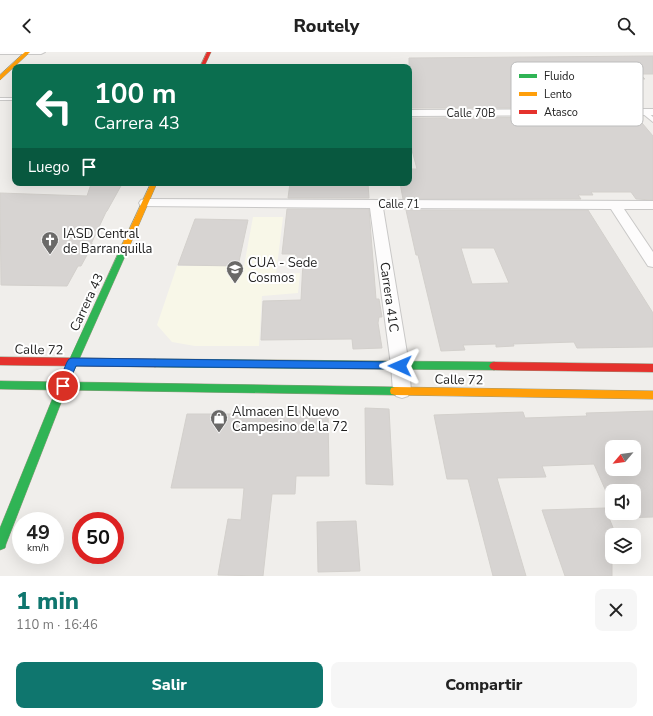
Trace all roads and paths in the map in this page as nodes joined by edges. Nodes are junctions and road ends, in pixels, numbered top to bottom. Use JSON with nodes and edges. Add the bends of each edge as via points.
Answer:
{"nodes":[{"id":1,"x":0,"y":52,"type":"edge"},
{"id":2,"x":28,"y":52,"type":"edge"},
{"id":3,"x":41,"y":52,"type":"edge"},
{"id":4,"x":209,"y":52,"type":"edge"},
{"id":5,"x":15,"y":64,"type":"edge"},
{"id":6,"x":203,"y":64,"type":"edge"},
{"id":7,"x":12,"y":67,"type":"edge"},
{"id":8,"x":0,"y":78,"type":"edge"},
{"id":9,"x":0,"y":99,"type":"edge"},
{"id":10,"x":12,"y":99,"type":"edge"},
{"id":11,"x":649,"y":112,"type":"edge"},
{"id":12,"x":412,"y":113,"type":"edge"},
{"id":13,"x":511,"y":113,"type":"edge"},
{"id":14,"x":653,"y":120,"type":"edge"},
{"id":15,"x":153,"y":186,"type":"edge"},
{"id":16,"x":145,"y":203,"type":"junction"},
{"id":17,"x":376,"y":204,"type":"junction"},
{"id":18,"x":614,"y":204,"type":"junction"},
{"id":19,"x":653,"y":205,"type":"edge"},
{"id":20,"x":648,"y":249,"type":"edge"},
{"id":21,"x":653,"y":263,"type":"edge"},
{"id":22,"x":0,"y":361,"type":"edge"},
{"id":23,"x":72,"y":362,"type":"junction"},
{"id":24,"x":400,"y":366,"type":"junction"},
{"id":25,"x":653,"y":368,"type":"edge"},
{"id":26,"x":0,"y":385,"type":"edge"},
{"id":27,"x":63,"y":386,"type":"junction"},
{"id":28,"x":402,"y":391,"type":"junction"},
{"id":29,"x":653,"y":395,"type":"edge"},
{"id":30,"x":0,"y":544,"type":"edge"}],
"edges":[{"from":1,"to":2,"type":"street"},
{"from":2,"to":3,"type":"street"},
{"from":2,"to":5,"type":"main road"},
{"from":4,"to":6,"type":"main road"},
{"from":7,"to":8,"type":"main road"},
{"from":9,"to":10,"type":"lane"},
{"from":11,"to":14,"type":"lane"},
{"from":12,"to":13,"type":"street","name":"Calle 70B"},
{"from":15,"to":16,"type":"main road","name":"Carrera 43"},
{"from":16,"to":17,"type":"street","name":"Calle 71"},
{"from":16,"to":23,"type":"main road","name":"Carrera 43"},
{"from":17,"to":18,"type":"street","name":"Calle 71"},
{"from":17,"to":24,"type":"street","name":"Carrera 41C"},
{"from":18,"to":19,"type":"street","name":"Calle 71"},
{"from":18,"to":20,"type":"street"},
{"from":20,"to":21,"type":"street"},
{"from":22,"to":23,"type":"main road","name":"Calle 72"},
{"from":23,"to":24,"type":"main road","name":"Calle 72"},
{"from":23,"to":27,"type":"main road","name":"Carrera 43"},
{"from":24,"to":25,"type":"main road","name":"Calle 72"},
{"from":24,"to":28,"type":"street","name":"Carrera 41C"},
{"from":26,"to":27,"type":"main road","name":"Calle 72"},
{"from":27,"to":28,"type":"main road","name":"Calle 72"},
{"from":27,"to":30,"type":"main road","name":"Carrera 43"},
{"from":28,"to":29,"type":"main road","name":"Calle 72"}]}
